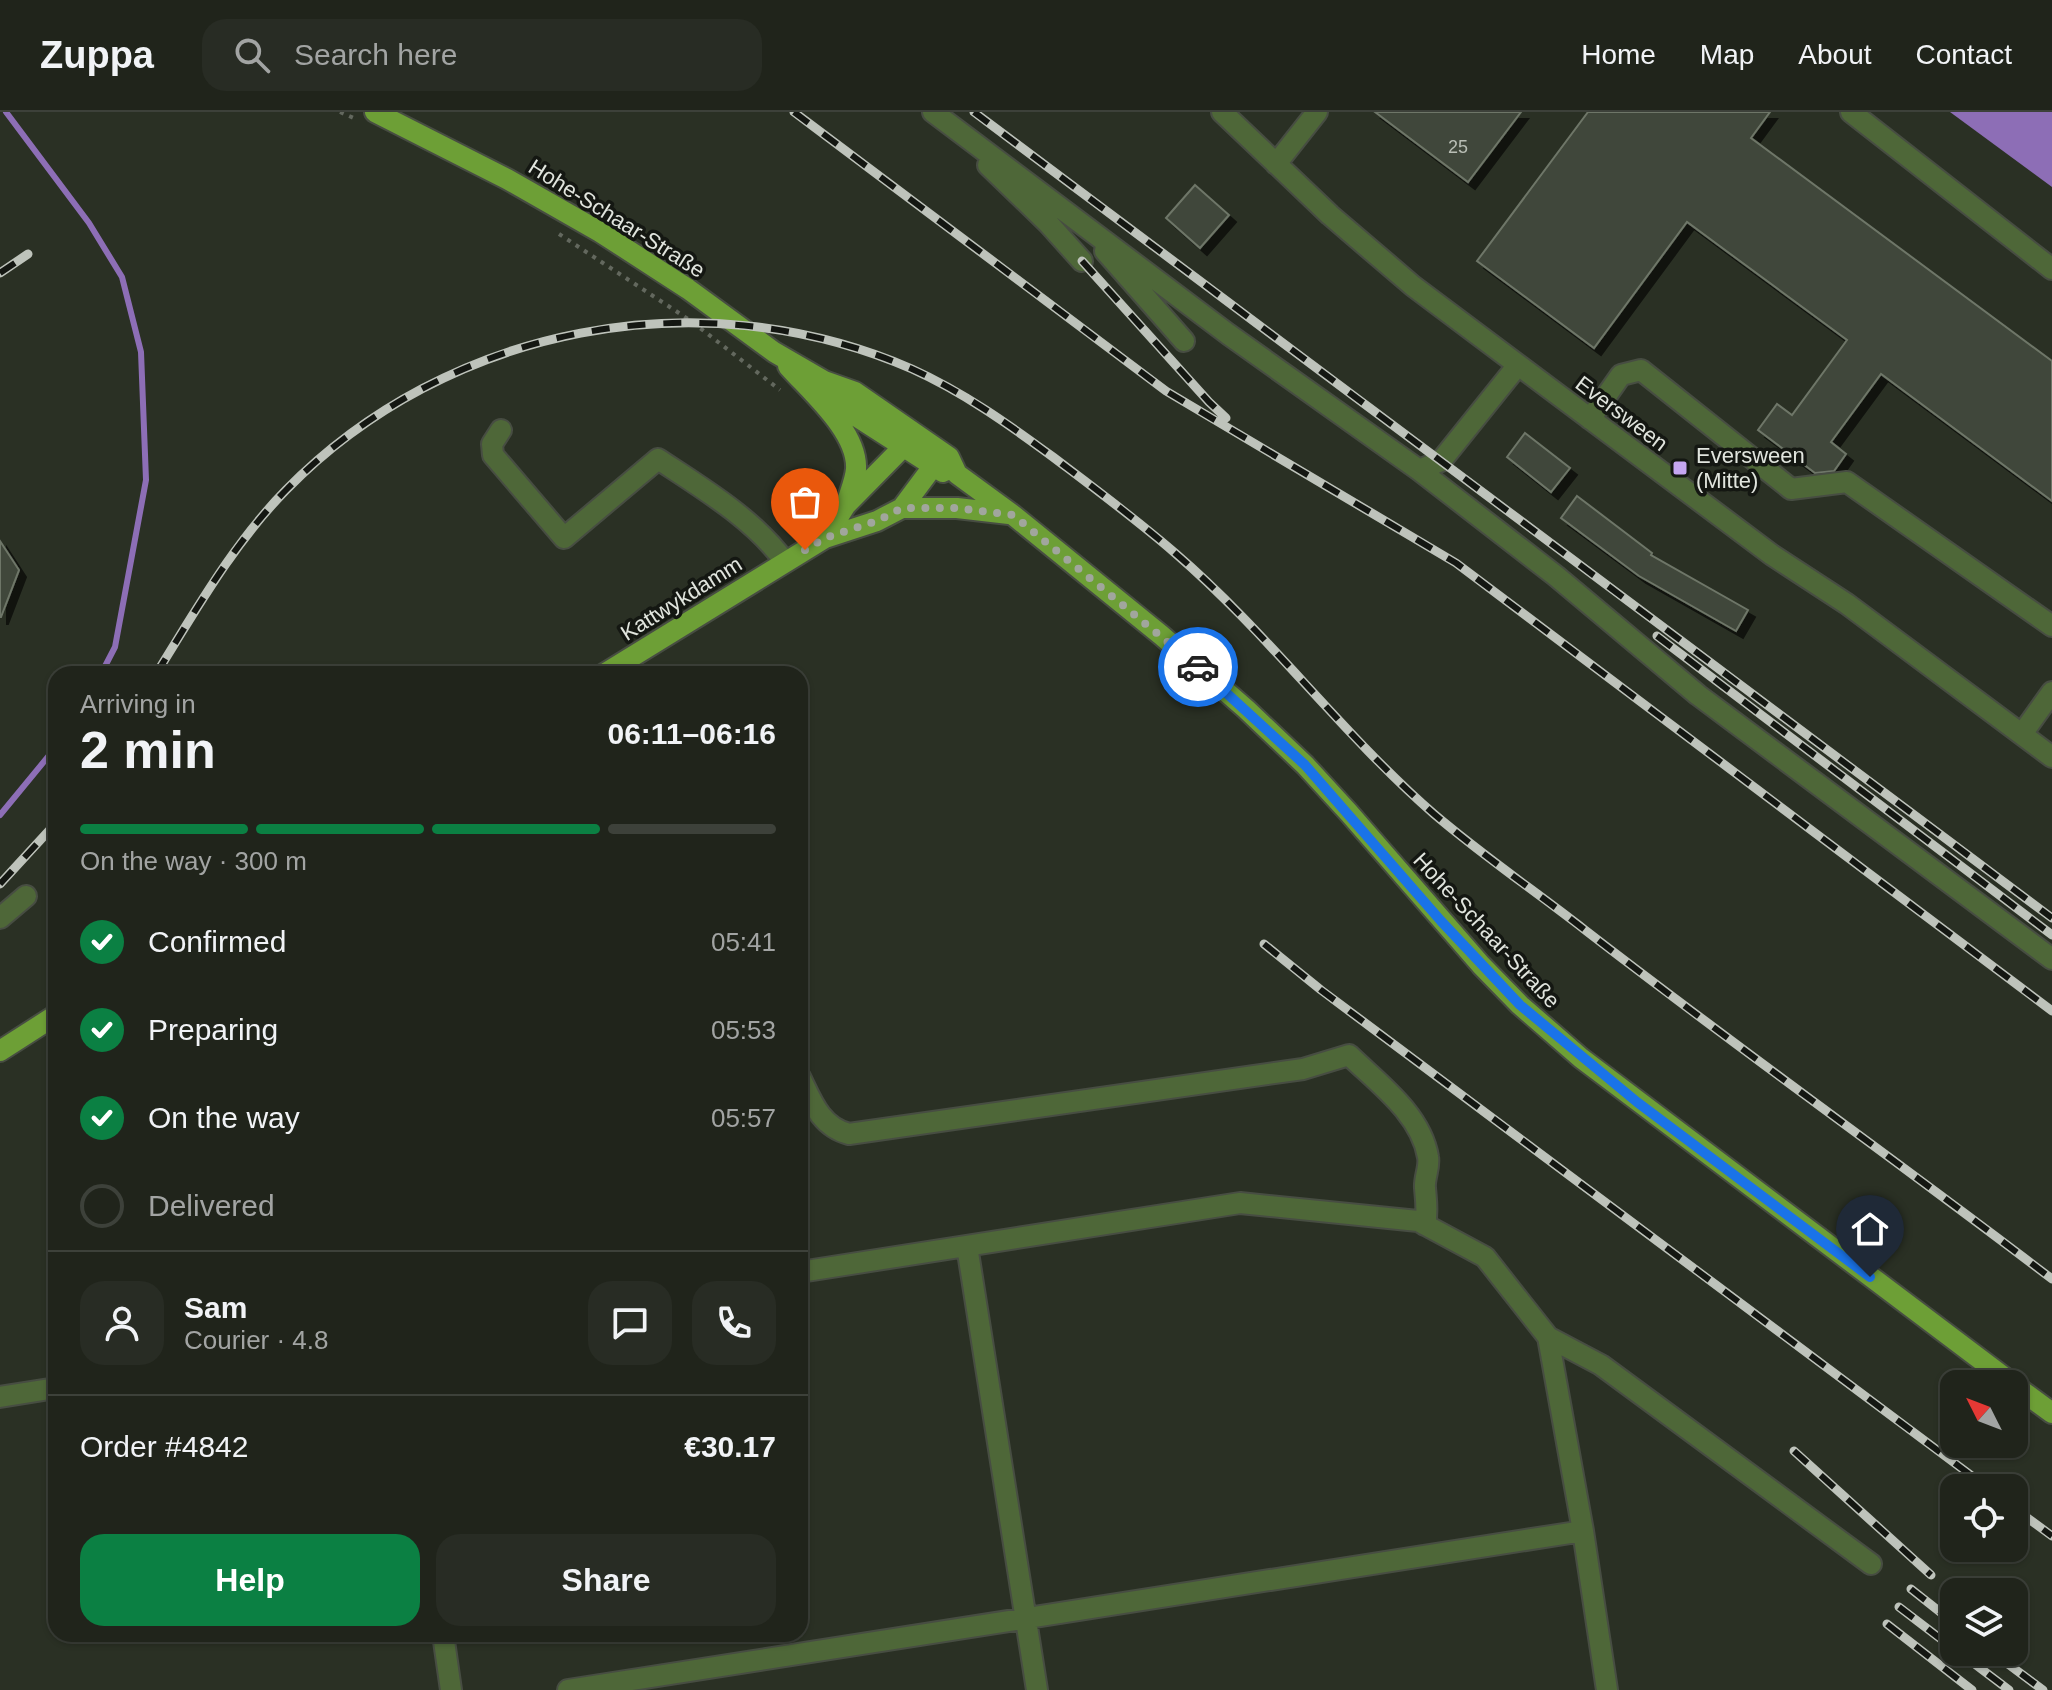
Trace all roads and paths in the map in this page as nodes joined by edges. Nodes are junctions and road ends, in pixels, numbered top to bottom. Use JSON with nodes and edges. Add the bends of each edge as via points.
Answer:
{"nodes":[{"id":1,"x":340,"y":112,"type":"edge"},
{"id":2,"x":1222,"y":112,"type":"edge"},
{"id":3,"x":1317,"y":112,"type":"edge"},
{"id":4,"x":1851,"y":112,"type":"edge"},
{"id":5,"x":368,"y":117,"type":"edge"},
{"id":6,"x":940,"y":117,"type":"edge"},
{"id":7,"x":1276,"y":164,"type":"junction"},
{"id":8,"x":1076,"y":218,"type":"junction"},
{"id":9,"x":559,"y":234,"type":"dead end"},
{"id":10,"x":1082,"y":261,"type":"dead end"},
{"id":11,"x":2052,"y":269,"type":"edge"},
{"id":12,"x":1184,"y":341,"type":"dead end"},
{"id":13,"x":774,"y":352,"type":"junction"},
{"id":14,"x":735,"y":354,"type":"dead end"},
{"id":15,"x":1518,"y":365,"type":"junction"},
{"id":16,"x":1590,"y":419,"type":"junction"},
{"id":17,"x":501,"y":430,"type":"dead end"},
{"id":18,"x":910,"y":441,"type":"junction"},
{"id":19,"x":938,"y":460,"type":"junction"},
{"id":20,"x":1419,"y":470,"type":"junction"},
{"id":21,"x":846,"y":505,"type":"junction"},
{"id":22,"x":902,"y":508,"type":"junction"},
{"id":23,"x":1013,"y":515,"type":"junction"},
{"id":24,"x":825,"y":538,"type":"junction"},
{"id":25,"x":785,"y":562,"type":"junction"},
{"id":26,"x":2052,"y":626,"type":"edge"},
{"id":27,"x":617,"y":666,"type":"edge"},
{"id":28,"x":2052,"y":692,"type":"edge"},
{"id":29,"x":2022,"y":734,"type":"junction"},
{"id":30,"x":2052,"y":757,"type":"edge"},
{"id":31,"x":26,"y":896,"type":"dead end"},
{"id":32,"x":0,"y":918,"type":"edge"},
{"id":33,"x":2052,"y":959,"type":"edge"},
{"id":34,"x":48,"y":1020,"type":"edge"},
{"id":35,"x":0,"y":1051,"type":"edge"},
{"id":36,"x":808,"y":1092,"type":"edge"},
{"id":37,"x":1425,"y":1225,"type":"junction"},
{"id":38,"x":967,"y":1246,"type":"junction"},
{"id":39,"x":808,"y":1271,"type":"edge"},
{"id":40,"x":1548,"y":1337,"type":"junction"},
{"id":41,"x":1995,"y":1370,"type":"edge"},
{"id":42,"x":48,"y":1389,"type":"edge"},
{"id":43,"x":2028,"y":1395,"type":"edge"},
{"id":44,"x":0,"y":1397,"type":"edge"},
{"id":45,"x":2052,"y":1413,"type":"edge"},
{"id":46,"x":1583,"y":1531,"type":"junction"},
{"id":47,"x":1871,"y":1564,"type":"dead end"},
{"id":48,"x":1026,"y":1618,"type":"junction"},
{"id":49,"x":444,"y":1642,"type":"edge"},
{"id":50,"x":451,"y":1690,"type":"edge"},
{"id":51,"x":568,"y":1690,"type":"edge"},
{"id":52,"x":1037,"y":1690,"type":"edge"},
{"id":53,"x":1607,"y":1690,"type":"edge"}],
"edges":[{"from":1,"to":5,"type":"path"},
{"from":2,"to":7,"type":"street","name":"Eversween"},
{"from":3,"to":7,"type":"street"},
{"from":4,"to":11,"type":"street"},
{"from":5,"to":13,"type":"main road","name":"Hohe-Schaar-Straße","via":[[507,179],[600,232]]},
{"from":6,"to":8,"type":"street"},
{"from":6,"to":10,"type":"street"},
{"from":7,"to":15,"type":"street","name":"Eversween","via":[[1376,255]]},
{"from":8,"to":12,"type":"street"},
{"from":8,"to":20,"type":"street"},
{"from":9,"to":14,"type":"path"},
{"from":13,"to":18,"type":"main road","name":"Hohe-Schaar-Straße","via":[[855,392]]},
{"from":13,"to":21,"type":"main road","via":[[839,423],[852,445],[856,472]]},
{"from":15,"to":16,"type":"street","name":"Eversween"},
{"from":15,"to":20,"type":"street","via":[[1441,461]]},
{"from":16,"to":26,"type":"street","via":[[1621,375],[1641,370],[1791,489],[1847,482]]},
{"from":16,"to":29,"type":"street","name":"Eversween"},
{"from":17,"to":25,"type":"street","via":[[492,444],[493,455],[564,538],[658,459],[742,519]]},
{"from":18,"to":19,"type":"main road","name":"Hohe-Schaar-Straße"},
{"from":18,"to":21,"type":"main road","name":"Kattwykdamm"},
{"from":19,"to":22,"type":"main road","name":"Kattwykdamm"},
{"from":19,"to":23,"type":"main road","name":"Hohe-Schaar-Straße","via":[[949,457],[957,474]]},
{"from":20,"to":33,"type":"street","via":[[1698,695]]},
{"from":21,"to":24,"type":"main road","name":"Kattwykdamm"},
{"from":22,"to":23,"type":"main road"},
{"from":22,"to":24,"type":"main road","name":"Kattwykdamm"},
{"from":23,"to":41,"type":"main road","name":"Hohe-Schaar-Straße","via":[[1161,635],[1305,765],[1481,965],[1561,1040]]},
{"from":24,"to":25,"type":"main road","name":"Kattwykdamm"},
{"from":25,"to":27,"type":"main road","name":"Kattwykdamm"},
{"from":28,"to":29,"type":"street"},
{"from":29,"to":30,"type":"street","name":"Eversween"},
{"from":31,"to":32,"type":"street"},
{"from":34,"to":35,"type":"main road"},
{"from":36,"to":37,"type":"street","via":[[825,1123],[849,1134],[1303,1069],[1349,1055],[1417,1126],[1428,1157]]},
{"from":37,"to":38,"type":"street","via":[[1240,1203]]},
{"from":37,"to":40,"type":"street","via":[[1485,1257]]},
{"from":38,"to":39,"type":"street"},
{"from":38,"to":48,"type":"street"},
{"from":40,"to":46,"type":"street"},
{"from":40,"to":47,"type":"street","via":[[1601,1365]]},
{"from":42,"to":44,"type":"street"},
{"from":43,"to":45,"type":"main road","name":"Hohe-Schaar-Straße"},
{"from":46,"to":48,"type":"street"},
{"from":46,"to":53,"type":"street"},
{"from":48,"to":51,"type":"street"},
{"from":48,"to":52,"type":"street"},
{"from":49,"to":50,"type":"street"}]}
